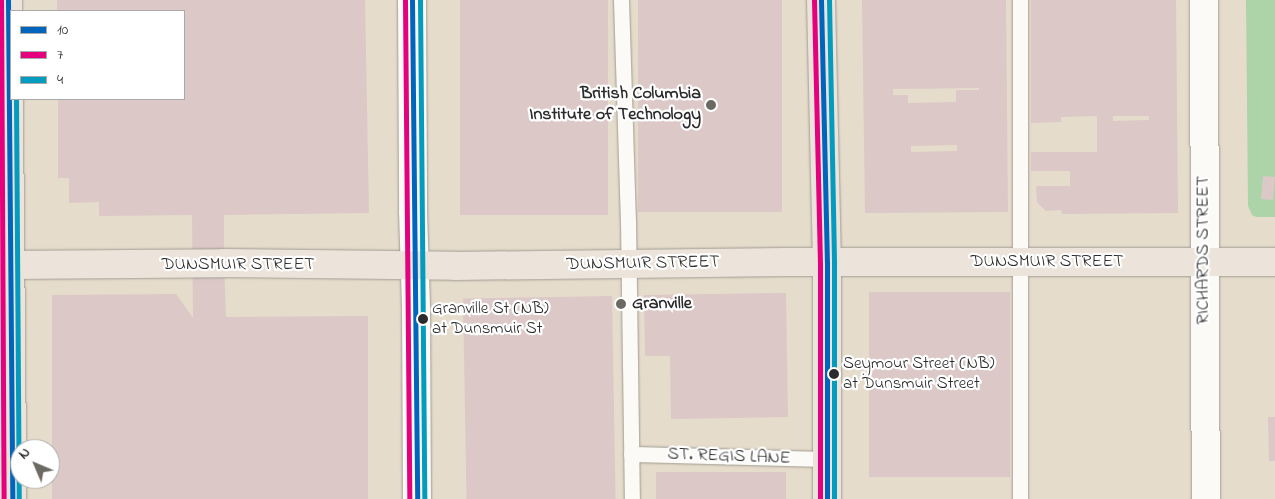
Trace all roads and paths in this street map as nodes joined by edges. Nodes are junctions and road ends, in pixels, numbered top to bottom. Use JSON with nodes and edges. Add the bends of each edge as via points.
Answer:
{"nodes":[{"id":1,"x":8,"y":0,"type":"edge"},
{"id":2,"x":412,"y":0,"type":"edge"},
{"id":3,"x":621,"y":0,"type":"edge"},
{"id":4,"x":822,"y":0,"type":"edge"},
{"id":5,"x":1020,"y":0,"type":"edge"},
{"id":6,"x":1204,"y":0,"type":"edge"},
{"id":7,"x":1205,"y":261,"type":"junction"},
{"id":8,"x":827,"y":262,"type":"junction"},
{"id":9,"x":1020,"y":262,"type":"junction"},
{"id":10,"x":1275,"y":262,"type":"edge"},
{"id":11,"x":10,"y":265,"type":"junction"},
{"id":12,"x":628,"y":265,"type":"junction"},
{"id":13,"x":414,"y":266,"type":"junction"},
{"id":14,"x":632,"y":454,"type":"junction"},
{"id":15,"x":826,"y":459,"type":"junction"},
{"id":16,"x":12,"y":499,"type":"edge"},
{"id":17,"x":417,"y":499,"type":"edge"},
{"id":18,"x":632,"y":499,"type":"edge"},
{"id":19,"x":827,"y":499,"type":"edge"},
{"id":20,"x":1020,"y":499,"type":"edge"},
{"id":21,"x":1206,"y":499,"type":"edge"}],
"edges":[{"from":1,"to":11,"type":"main road"},
{"from":2,"to":13,"type":"street"},
{"from":3,"to":12,"type":"lane"},
{"from":4,"to":8,"type":"main road"},
{"from":5,"to":9,"type":"lane"},
{"from":6,"to":7,"type":"street","name":"RICHARDS STREET"},
{"from":7,"to":9,"type":"main road","name":"DUNSMUIR STREET"},
{"from":7,"to":10,"type":"main road","name":"DUNSMUIR STREET"},
{"from":7,"to":21,"type":"street","name":"RICHARDS STREET"},
{"from":8,"to":9,"type":"main road","name":"DUNSMUIR STREET"},
{"from":8,"to":12,"type":"main road","name":"DUNSMUIR STREET"},
{"from":8,"to":15,"type":"main road"},
{"from":9,"to":20,"type":"lane"},
{"from":11,"to":13,"type":"main road","name":"DUNSMUIR STREET"},
{"from":11,"to":16,"type":"main road"},
{"from":12,"to":13,"type":"main road","name":"DUNSMUIR STREET"},
{"from":12,"to":14,"type":"lane"},
{"from":13,"to":17,"type":"street"},
{"from":14,"to":15,"type":"lane","name":"ST. REGIS LANE"},
{"from":14,"to":18,"type":"lane"},
{"from":15,"to":19,"type":"main road"}]}
